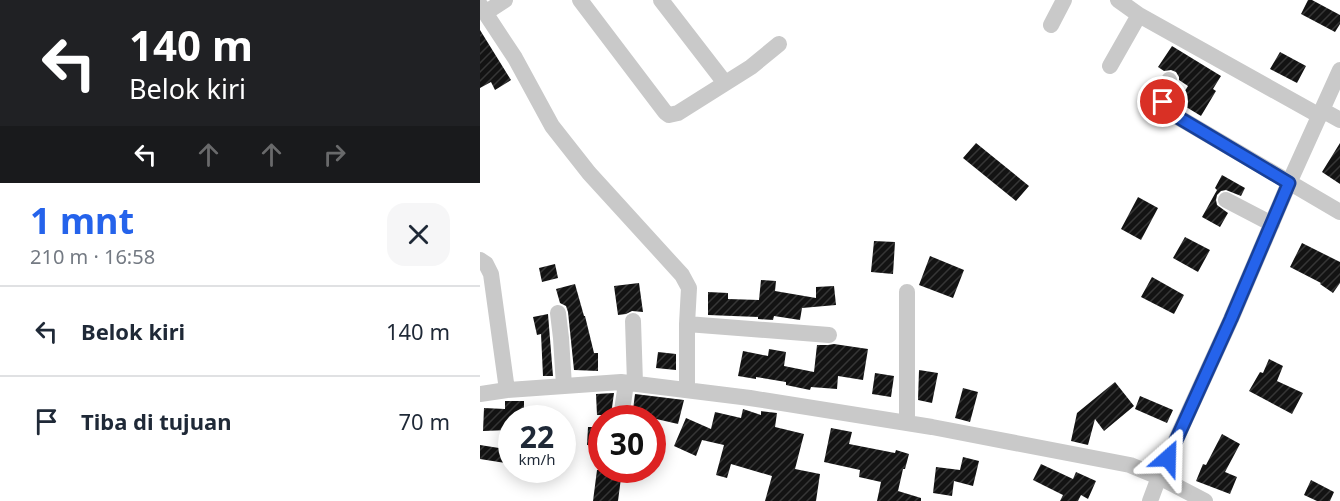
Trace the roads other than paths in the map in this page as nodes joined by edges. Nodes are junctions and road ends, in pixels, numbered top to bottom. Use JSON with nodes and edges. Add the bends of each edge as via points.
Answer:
{"nodes":[{"id":1,"x":505,"y":0,"type":"edge"},
{"id":2,"x":580,"y":0,"type":"edge"},
{"id":3,"x":661,"y":0,"type":"edge"},
{"id":4,"x":1064,"y":0,"type":"edge"},
{"id":5,"x":1118,"y":0,"type":"edge"},
{"id":6,"x":482,"y":9,"type":"edge"},
{"id":7,"x":1139,"y":15,"type":"junction"},
{"id":8,"x":1051,"y":25,"type":"dead end"},
{"id":9,"x":779,"y":44,"type":"dead end"},
{"id":10,"x":1110,"y":66,"type":"dead end"},
{"id":11,"x":1340,"y":69,"type":"edge"},
{"id":12,"x":1170,"y":80,"type":"dead end"},
{"id":13,"x":725,"y":83,"type":"junction"},
{"id":14,"x":1321,"y":113,"type":"junction"},
{"id":15,"x":1340,"y":120,"type":"edge"},
{"id":16,"x":1289,"y":183,"type":"junction"},
{"id":17,"x":1226,"y":200,"type":"dead end"},
{"id":18,"x":1340,"y":212,"type":"edge"},
{"id":19,"x":1272,"y":224,"type":"junction"},
{"id":20,"x":480,"y":260,"type":"edge"},
{"id":21,"x":907,"y":292,"type":"dead end"},
{"id":22,"x":558,"y":313,"type":"dead end"},
{"id":23,"x":633,"y":321,"type":"dead end"},
{"id":24,"x":687,"y":324,"type":"junction"},
{"id":25,"x":829,"y":335,"type":"dead end"},
{"id":26,"x":631,"y":383,"type":"junction"},
{"id":27,"x":564,"y":386,"type":"junction"},
{"id":28,"x":507,"y":390,"type":"junction"},
{"id":29,"x":687,"y":390,"type":"junction"},
{"id":30,"x":480,"y":394,"type":"edge"},
{"id":31,"x":625,"y":405,"type":"edge"},
{"id":32,"x":907,"y":423,"type":"junction"},
{"id":33,"x":1159,"y":477,"type":"junction"},
{"id":34,"x":1150,"y":501,"type":"edge"},
{"id":35,"x":1205,"y":501,"type":"edge"}],
"edges":[{"from":1,"to":6,"type":"street"},
{"from":2,"to":13,"type":"street","via":[[669,115]]},
{"from":3,"to":13,"type":"street"},
{"from":4,"to":8,"type":"street"},
{"from":5,"to":7,"type":"street"},
{"from":6,"to":24,"type":"street","via":[[552,126],[682,275],[689,288]]},
{"from":7,"to":10,"type":"street"},
{"from":7,"to":14,"type":"street"},
{"from":9,"to":13,"type":"street"},
{"from":11,"to":14,"type":"street"},
{"from":12,"to":16,"type":"street","via":[[1163,102],[1165,109]]},
{"from":14,"to":15,"type":"street"},
{"from":14,"to":16,"type":"street"},
{"from":16,"to":18,"type":"street"},
{"from":16,"to":19,"type":"street"},
{"from":17,"to":19,"type":"street"},
{"from":19,"to":33,"type":"street"},
{"from":20,"to":28,"type":"street","via":[[491,274]]},
{"from":21,"to":32,"type":"street"},
{"from":22,"to":27,"type":"street"},
{"from":23,"to":26,"type":"street"},
{"from":24,"to":25,"type":"street"},
{"from":24,"to":29,"type":"street"},
{"from":26,"to":27,"type":"street"},
{"from":26,"to":29,"type":"street"},
{"from":26,"to":31,"type":"street"},
{"from":27,"to":28,"type":"street"},
{"from":28,"to":30,"type":"street"},
{"from":29,"to":32,"type":"street"},
{"from":32,"to":33,"type":"street","via":[[1130,465]]},
{"from":33,"to":34,"type":"street"},
{"from":33,"to":35,"type":"street"}]}
